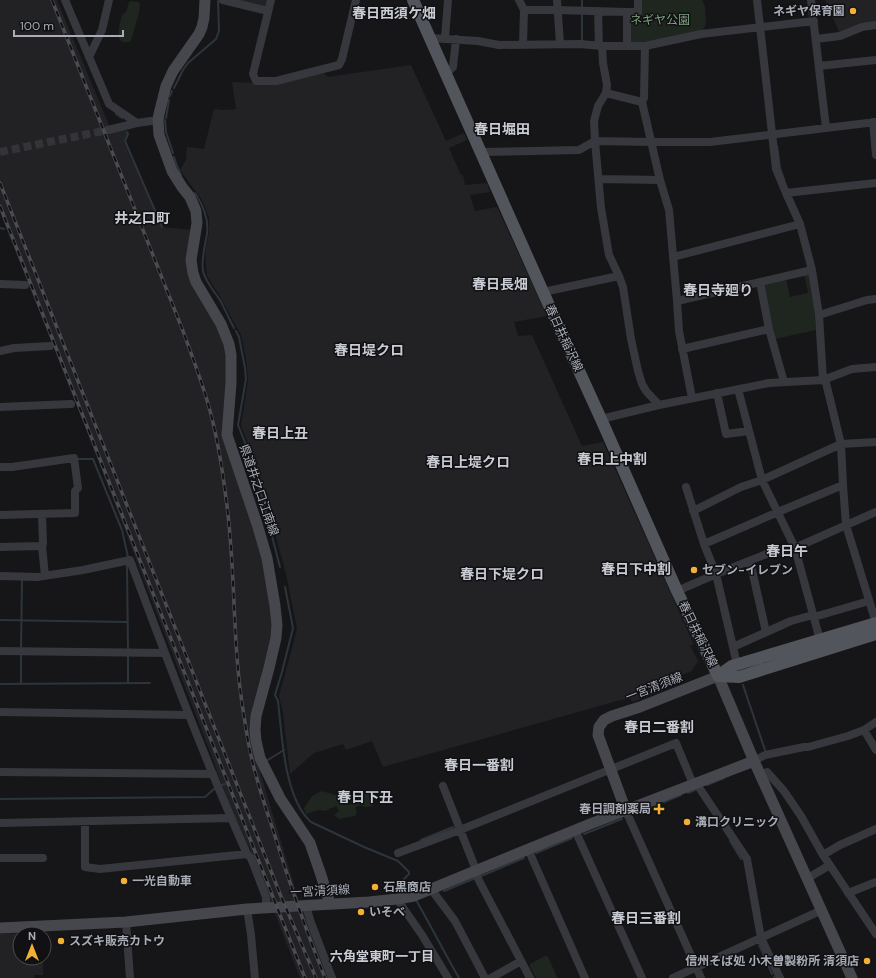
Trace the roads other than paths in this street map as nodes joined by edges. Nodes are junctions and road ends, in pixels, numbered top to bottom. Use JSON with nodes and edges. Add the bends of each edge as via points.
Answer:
{"nodes":[{"id":1,"x":65,"y":0,"type":"edge"},
{"id":2,"x":109,"y":0,"type":"edge"},
{"id":3,"x":205,"y":0,"type":"edge"},
{"id":4,"x":223,"y":0,"type":"edge"},
{"id":5,"x":271,"y":0,"type":"edge"},
{"id":6,"x":356,"y":0,"type":"edge"},
{"id":7,"x":413,"y":0,"type":"edge"},
{"id":8,"x":448,"y":0,"type":"edge"},
{"id":9,"x":519,"y":0,"type":"edge"},
{"id":10,"x":557,"y":0,"type":"edge"},
{"id":11,"x":638,"y":0,"type":"edge"},
{"id":12,"x":757,"y":0,"type":"edge"},
{"id":13,"x":811,"y":0,"type":"edge"},
{"id":14,"x":524,"y":10,"type":"junction"},
{"id":15,"x":557,"y":10,"type":"junction"},
{"id":16,"x":268,"y":11,"type":"junction"},
{"id":17,"x":598,"y":11,"type":"junction"},
{"id":18,"x":627,"y":12,"type":"junction"},
{"id":19,"x":814,"y":21,"type":"junction"},
{"id":20,"x":876,"y":26,"type":"edge"},
{"id":21,"x":760,"y":28,"type":"junction"},
{"id":22,"x":430,"y":38,"type":"junction"},
{"id":23,"x":445,"y":38,"type":"junction"},
{"id":24,"x":456,"y":39,"type":"junction"},
{"id":25,"x":816,"y":39,"type":"junction"},
{"id":26,"x":523,"y":44,"type":"junction"},
{"id":27,"x":560,"y":44,"type":"junction"},
{"id":28,"x":601,"y":46,"type":"junction"},
{"id":29,"x":627,"y":46,"type":"junction"},
{"id":30,"x":645,"y":46,"type":"junction"},
{"id":31,"x":89,"y":57,"type":"junction"},
{"id":32,"x":876,"y":60,"type":"edge"},
{"id":33,"x":819,"y":66,"type":"junction"},
{"id":34,"x":446,"y":74,"type":"junction"},
{"id":35,"x":606,"y":93,"type":"junction"},
{"id":36,"x":642,"y":102,"type":"junction"},
{"id":37,"x":158,"y":120,"type":"junction"},
{"id":38,"x":874,"y":122,"type":"edge"},
{"id":39,"x":137,"y":123,"type":"junction"},
{"id":40,"x":826,"y":128,"type":"junction"},
{"id":41,"x":108,"y":130,"type":"tunnel mouth"},
{"id":42,"x":772,"y":134,"type":"junction"},
{"id":43,"x":595,"y":141,"type":"junction"},
{"id":44,"x":651,"y":142,"type":"junction"},
{"id":45,"x":481,"y":152,"type":"junction"},
{"id":46,"x":876,"y":155,"type":"edge"},
{"id":47,"x":599,"y":179,"type":"junction"},
{"id":48,"x":660,"y":180,"type":"junction"},
{"id":49,"x":876,"y":183,"type":"edge"},
{"id":50,"x":786,"y":193,"type":"junction"},
{"id":51,"x":800,"y":224,"type":"junction"},
{"id":52,"x":674,"y":257,"type":"junction"},
{"id":53,"x":812,"y":270,"type":"junction"},
{"id":54,"x":620,"y":276,"type":"junction"},
{"id":55,"x":760,"y":282,"type":"junction"},
{"id":56,"x":0,"y":284,"type":"edge"},
{"id":57,"x":25,"y":285,"type":"dead end"},
{"id":58,"x":543,"y":292,"type":"junction"},
{"id":59,"x":876,"y":299,"type":"edge"},
{"id":60,"x":677,"y":301,"type":"junction"},
{"id":61,"x":819,"y":315,"type":"junction"},
{"id":62,"x":769,"y":329,"type":"junction"},
{"id":63,"x":50,"y":346,"type":"dead end"},
{"id":64,"x":682,"y":349,"type":"junction"},
{"id":65,"x":0,"y":351,"type":"edge"},
{"id":66,"x":876,"y":367,"type":"edge"},
{"id":67,"x":824,"y":379,"type":"junction"},
{"id":68,"x":784,"y":382,"type":"junction"},
{"id":69,"x":738,"y":389,"type":"junction"},
{"id":70,"x":717,"y":393,"type":"junction"},
{"id":71,"x":692,"y":398,"type":"junction"},
{"id":72,"x":71,"y":404,"type":"dead end"},
{"id":73,"x":659,"y":405,"type":"junction"},
{"id":74,"x":0,"y":406,"type":"edge"},
{"id":75,"x":601,"y":419,"type":"junction"},
{"id":76,"x":749,"y":432,"type":"junction"},
{"id":77,"x":876,"y":442,"type":"edge"},
{"id":78,"x":841,"y":444,"type":"junction"},
{"id":79,"x":0,"y":467,"type":"edge"},
{"id":80,"x":762,"y":480,"type":"junction"},
{"id":81,"x":843,"y":485,"type":"junction"},
{"id":82,"x":686,"y":486,"type":"dead end"},
{"id":83,"x":693,"y":510,"type":"junction"},
{"id":84,"x":778,"y":512,"type":"junction"},
{"id":85,"x":42,"y":514,"type":"junction"},
{"id":86,"x":876,"y":514,"type":"edge"},
{"id":87,"x":0,"y":515,"type":"edge"},
{"id":88,"x":846,"y":525,"type":"junction"},
{"id":89,"x":704,"y":544,"type":"junction"},
{"id":90,"x":42,"y":546,"type":"junction"},
{"id":91,"x":0,"y":547,"type":"edge"},
{"id":92,"x":795,"y":548,"type":"junction"},
{"id":93,"x":750,"y":561,"type":"junction"},
{"id":94,"x":716,"y":574,"type":"junction"},
{"id":95,"x":0,"y":576,"type":"edge"},
{"id":96,"x":45,"y":576,"type":"junction"},
{"id":97,"x":677,"y":591,"type":"junction"},
{"id":98,"x":869,"y":601,"type":"junction"},
{"id":99,"x":814,"y":616,"type":"junction"},
{"id":100,"x":876,"y":623,"type":"edge"},
{"id":101,"x":766,"y":632,"type":"junction"},
{"id":102,"x":876,"y":634,"type":"edge"},
{"id":103,"x":820,"y":640,"type":"junction"},
{"id":104,"x":734,"y":647,"type":"junction"},
{"id":105,"x":0,"y":651,"type":"edge"},
{"id":106,"x":165,"y":653,"type":"junction"},
{"id":107,"x":737,"y":665,"type":"junction"},
{"id":108,"x":718,"y":676,"type":"junction"},
{"id":109,"x":0,"y":712,"type":"edge"},
{"id":110,"x":189,"y":714,"type":"junction"},
{"id":111,"x":876,"y":722,"type":"edge"},
{"id":112,"x":864,"y":730,"type":"junction"},
{"id":113,"x":876,"y":749,"type":"edge"},
{"id":114,"x":754,"y":761,"type":"junction"},
{"id":115,"x":611,"y":770,"type":"junction"},
{"id":116,"x":0,"y":772,"type":"edge"},
{"id":117,"x":213,"y":774,"type":"junction"},
{"id":118,"x":761,"y":774,"type":"junction"},
{"id":119,"x":694,"y":783,"type":"junction"},
{"id":120,"x":443,"y":786,"type":"dead end"},
{"id":121,"x":626,"y":811,"type":"junction"},
{"id":122,"x":231,"y":818,"type":"junction"},
{"id":123,"x":85,"y":822,"type":"junction"},
{"id":124,"x":0,"y":823,"type":"edge"},
{"id":125,"x":876,"y":828,"type":"edge"},
{"id":126,"x":460,"y":830,"type":"junction"},
{"id":127,"x":575,"y":830,"type":"junction"},
{"id":128,"x":528,"y":849,"type":"junction"},
{"id":129,"x":398,"y":853,"type":"dead end"},
{"id":130,"x":247,"y":854,"type":"junction"},
{"id":131,"x":823,"y":855,"type":"junction"},
{"id":132,"x":0,"y":858,"type":"edge"},
{"id":133,"x":43,"y":858,"type":"dead end"},
{"id":134,"x":830,"y":866,"type":"junction"},
{"id":135,"x":475,"y":871,"type":"junction"},
{"id":136,"x":808,"y":878,"type":"junction"},
{"id":137,"x":876,"y":882,"type":"edge"},
{"id":138,"x":431,"y":888,"type":"junction"},
{"id":139,"x":848,"y":893,"type":"junction"},
{"id":140,"x":397,"y":900,"type":"junction"},
{"id":141,"x":330,"y":904,"type":"junction"},
{"id":142,"x":306,"y":905,"type":"junction"},
{"id":143,"x":266,"y":907,"type":"junction"},
{"id":144,"x":247,"y":908,"type":"junction"},
{"id":145,"x":822,"y":910,"type":"junction"},
{"id":146,"x":126,"y":922,"type":"junction"},
{"id":147,"x":0,"y":928,"type":"edge"},
{"id":148,"x":876,"y":934,"type":"edge"},
{"id":149,"x":761,"y":938,"type":"junction"},
{"id":150,"x":521,"y":961,"type":"junction"},
{"id":151,"x":697,"y":967,"type":"junction"},
{"id":152,"x":130,"y":978,"type":"edge"},
{"id":153,"x":255,"y":978,"type":"edge"},
{"id":154,"x":332,"y":978,"type":"edge"},
{"id":155,"x":448,"y":978,"type":"edge"},
{"id":156,"x":484,"y":978,"type":"edge"},
{"id":157,"x":491,"y":978,"type":"edge"},
{"id":158,"x":530,"y":978,"type":"edge"},
{"id":159,"x":586,"y":978,"type":"edge"},
{"id":160,"x":642,"y":978,"type":"edge"},
{"id":161,"x":673,"y":978,"type":"edge"},
{"id":162,"x":701,"y":978,"type":"edge"},
{"id":163,"x":780,"y":978,"type":"edge"},
{"id":164,"x":852,"y":978,"type":"edge"}],
"edges":[{"from":1,"to":31,"type":"street"},
{"from":2,"to":31,"type":"street","via":[[102,30]]},
{"from":3,"to":37,"type":"main road","name":"県道井之口江南線","via":[[202,27],[170,76],[162,97]]},
{"from":4,"to":16,"type":"street"},
{"from":5,"to":16,"type":"street"},
{"from":6,"to":16,"type":"street","via":[[339,65],[276,81],[256,81],[253,74]]},
{"from":7,"to":22,"type":"main road","name":"春日井稲沢線"},
{"from":8,"to":23,"type":"street"},
{"from":9,"to":14,"type":"street"},
{"from":10,"to":15,"type":"street"},
{"from":11,"to":18,"type":"street","via":[[638,12]]},
{"from":12,"to":21,"type":"street"},
{"from":13,"to":19,"type":"street"},
{"from":14,"to":15,"type":"street"},
{"from":14,"to":26,"type":"street"},
{"from":15,"to":17,"type":"street"},
{"from":15,"to":27,"type":"street"},
{"from":17,"to":18,"type":"street"},
{"from":17,"to":28,"type":"street"},
{"from":18,"to":29,"type":"street"},
{"from":19,"to":21,"type":"street"},
{"from":19,"to":25,"type":"street"},
{"from":20,"to":25,"type":"street","via":[[862,27],[840,36]]},
{"from":21,"to":30,"type":"street","via":[[701,34]]},
{"from":21,"to":42,"type":"street"},
{"from":22,"to":23,"type":"street"},
{"from":22,"to":34,"type":"main road","name":"春日井稲沢線"},
{"from":23,"to":24,"type":"street"},
{"from":24,"to":26,"type":"street"},
{"from":24,"to":34,"type":"street","via":[[453,67]]},
{"from":25,"to":33,"type":"street"},
{"from":26,"to":27,"type":"street"},
{"from":27,"to":28,"type":"street"},
{"from":28,"to":29,"type":"street"},
{"from":28,"to":35,"type":"street"},
{"from":29,"to":30,"type":"street"},
{"from":30,"to":36,"type":"street"},
{"from":31,"to":39,"type":"street","via":[[109,104]]},
{"from":32,"to":33,"type":"street"},
{"from":33,"to":40,"type":"street"},
{"from":34,"to":45,"type":"main road","name":"春日井稲沢線"},
{"from":35,"to":36,"type":"street"},
{"from":35,"to":43,"type":"street","via":[[598,106],[594,121]]},
{"from":36,"to":44,"type":"street"},
{"from":37,"to":39,"type":"street"},
{"from":37,"to":141,"type":"main road","name":"県道井之口江南線","via":[[159,136],[172,171],[190,197],[196,211],[197,222],[191,260],[193,274],[221,324],[229,344],[231,383],[227,435],[267,558],[276,638],[256,716],[256,741],[260,758],[280,798],[310,843]]},
{"from":38,"to":40,"type":"street"},
{"from":38,"to":46,"type":"street"},
{"from":39,"to":41,"type":"street"},
{"from":40,"to":42,"type":"street"},
{"from":42,"to":44,"type":"street","via":[[710,142]]},
{"from":42,"to":50,"type":"street","via":[[776,169]]},
{"from":43,"to":44,"type":"street"},
{"from":43,"to":45,"type":"street","via":[[579,150]]},
{"from":43,"to":47,"type":"street"},
{"from":44,"to":48,"type":"street"},
{"from":45,"to":58,"type":"main road","name":"春日井稲沢線"},
{"from":47,"to":48,"type":"street"},
{"from":47,"to":54,"type":"street","via":[[609,255]]},
{"from":48,"to":52,"type":"street","via":[[669,210]]},
{"from":49,"to":50,"type":"street"},
{"from":50,"to":51,"type":"street"},
{"from":51,"to":52,"type":"street"},
{"from":51,"to":53,"type":"street"},
{"from":52,"to":60,"type":"street"},
{"from":53,"to":55,"type":"street"},
{"from":53,"to":61,"type":"street"},
{"from":54,"to":58,"type":"street"},
{"from":54,"to":73,"type":"street","via":[[638,372],[646,392]]},
{"from":55,"to":60,"type":"street"},
{"from":55,"to":62,"type":"street"},
{"from":56,"to":57,"type":"street"},
{"from":58,"to":75,"type":"main road","name":"春日井稲沢線"},
{"from":59,"to":61,"type":"street"},
{"from":60,"to":64,"type":"street"},
{"from":61,"to":67,"type":"street"},
{"from":62,"to":64,"type":"street"},
{"from":62,"to":68,"type":"street"},
{"from":63,"to":65,"type":"street"},
{"from":64,"to":71,"type":"street"},
{"from":66,"to":67,"type":"street","via":[[852,369]]},
{"from":67,"to":68,"type":"street"},
{"from":67,"to":78,"type":"street"},
{"from":68,"to":69,"type":"street"},
{"from":69,"to":70,"type":"street"},
{"from":69,"to":76,"type":"street"},
{"from":70,"to":71,"type":"street"},
{"from":70,"to":76,"type":"street","via":[[726,434]]},
{"from":71,"to":73,"type":"street"},
{"from":72,"to":74,"type":"street"},
{"from":73,"to":75,"type":"street"},
{"from":75,"to":97,"type":"main road","name":"春日井稲沢線"},
{"from":76,"to":80,"type":"street"},
{"from":77,"to":78,"type":"street"},
{"from":78,"to":80,"type":"street"},
{"from":78,"to":81,"type":"street"},
{"from":79,"to":85,"type":"street","via":[[74,458],[78,488],[75,491],[75,513]]},
{"from":80,"to":83,"type":"street"},
{"from":80,"to":84,"type":"street"},
{"from":81,"to":84,"type":"street"},
{"from":81,"to":88,"type":"street"},
{"from":82,"to":83,"type":"street"},
{"from":83,"to":89,"type":"street"},
{"from":84,"to":89,"type":"street"},
{"from":84,"to":92,"type":"street"},
{"from":85,"to":87,"type":"street"},
{"from":85,"to":90,"type":"street"},
{"from":86,"to":88,"type":"street"},
{"from":88,"to":92,"type":"street"},
{"from":88,"to":98,"type":"street"},
{"from":89,"to":94,"type":"street"},
{"from":90,"to":91,"type":"street"},
{"from":90,"to":96,"type":"street"},
{"from":92,"to":93,"type":"street","via":[[769,553]]},
{"from":92,"to":99,"type":"street"},
{"from":93,"to":94,"type":"street"},
{"from":93,"to":101,"type":"street"},
{"from":94,"to":97,"type":"street"},
{"from":94,"to":104,"type":"street"},
{"from":95,"to":96,"type":"street"},
{"from":96,"to":106,"type":"street","via":[[130,560]]},
{"from":97,"to":108,"type":"main road","name":"春日井稲沢線"},
{"from":98,"to":99,"type":"street"},
{"from":98,"to":100,"type":"street"},
{"from":99,"to":101,"type":"street","via":[[791,620]]},
{"from":99,"to":103,"type":"street"},
{"from":100,"to":103,"type":"main road","name":"春日井稲沢線"},
{"from":101,"to":104,"type":"street"},
{"from":102,"to":108,"type":"main road","name":"春日井稲沢線","via":[[739,677]]},
{"from":103,"to":107,"type":"main road","name":"春日井稲沢線"},
{"from":104,"to":107,"type":"street"},
{"from":105,"to":106,"type":"street"},
{"from":106,"to":110,"type":"street"},
{"from":107,"to":108,"type":"main road","name":"春日井稲沢線"},
{"from":108,"to":114,"type":"main road"},
{"from":108,"to":115,"type":"main road","name":"一宮清須線","via":[[604,720],[598,734]]},
{"from":109,"to":110,"type":"street"},
{"from":110,"to":117,"type":"street"},
{"from":111,"to":112,"type":"street"},
{"from":112,"to":113,"type":"street"},
{"from":112,"to":114,"type":"street","via":[[808,747],[765,755]]},
{"from":114,"to":118,"type":"main road"},
{"from":114,"to":119,"type":"main road","name":"一宮清須線"},
{"from":115,"to":119,"type":"street","via":[[676,743]]},
{"from":115,"to":121,"type":"main road","name":"一宮清須線"},
{"from":115,"to":126,"type":"street"},
{"from":116,"to":117,"type":"street"},
{"from":117,"to":122,"type":"street"},
{"from":118,"to":131,"type":"street","via":[[767,772],[784,791]]},
{"from":118,"to":136,"type":"main road"},
{"from":119,"to":121,"type":"main road","name":"一宮清須線"},
{"from":119,"to":149,"type":"street","via":[[746,859]]},
{"from":120,"to":126,"type":"street"},
{"from":121,"to":127,"type":"main road","name":"一宮清須線"},
{"from":121,"to":151,"type":"street"},
{"from":122,"to":123,"type":"street"},
{"from":122,"to":130,"type":"street"},
{"from":123,"to":124,"type":"street"},
{"from":123,"to":130,"type":"street","via":[[85,867],[100,869]]},
{"from":125,"to":131,"type":"street"},
{"from":126,"to":129,"type":"street"},
{"from":126,"to":135,"type":"street"},
{"from":127,"to":128,"type":"main road","name":"一宮清須線"},
{"from":127,"to":160,"type":"street"},
{"from":128,"to":135,"type":"main road","name":"一宮清須線"},
{"from":128,"to":159,"type":"street"},
{"from":130,"to":143,"type":"street","via":[[251,858],[266,897]]},
{"from":131,"to":134,"type":"street"},
{"from":132,"to":133,"type":"street"},
{"from":134,"to":136,"type":"street"},
{"from":134,"to":139,"type":"street"},
{"from":135,"to":138,"type":"main road","name":"一宮清須線"},
{"from":135,"to":150,"type":"street"},
{"from":136,"to":145,"type":"main road"},
{"from":137,"to":139,"type":"street"},
{"from":138,"to":140,"type":"main road","name":"一宮清須線"},
{"from":138,"to":156,"type":"street","via":[[454,921]]},
{"from":139,"to":148,"type":"street"},
{"from":140,"to":141,"type":"main road","name":"一宮清須線"},
{"from":140,"to":155,"type":"street"},
{"from":141,"to":142,"type":"main road","name":"一宮清須線"},
{"from":142,"to":143,"type":"main road","name":"一宮清須線"},
{"from":142,"to":154,"type":"street"},
{"from":143,"to":144,"type":"main road","name":"一宮清須線"},
{"from":144,"to":146,"type":"main road","name":"一宮清須線"},
{"from":144,"to":153,"type":"street"},
{"from":145,"to":149,"type":"street"},
{"from":145,"to":164,"type":"main road"},
{"from":146,"to":147,"type":"main road","name":"一宮清須線"},
{"from":146,"to":152,"type":"street"},
{"from":149,"to":151,"type":"street"},
{"from":149,"to":163,"type":"street"},
{"from":150,"to":157,"type":"street"},
{"from":150,"to":158,"type":"street"},
{"from":151,"to":161,"type":"street"},
{"from":151,"to":162,"type":"street"}]}
